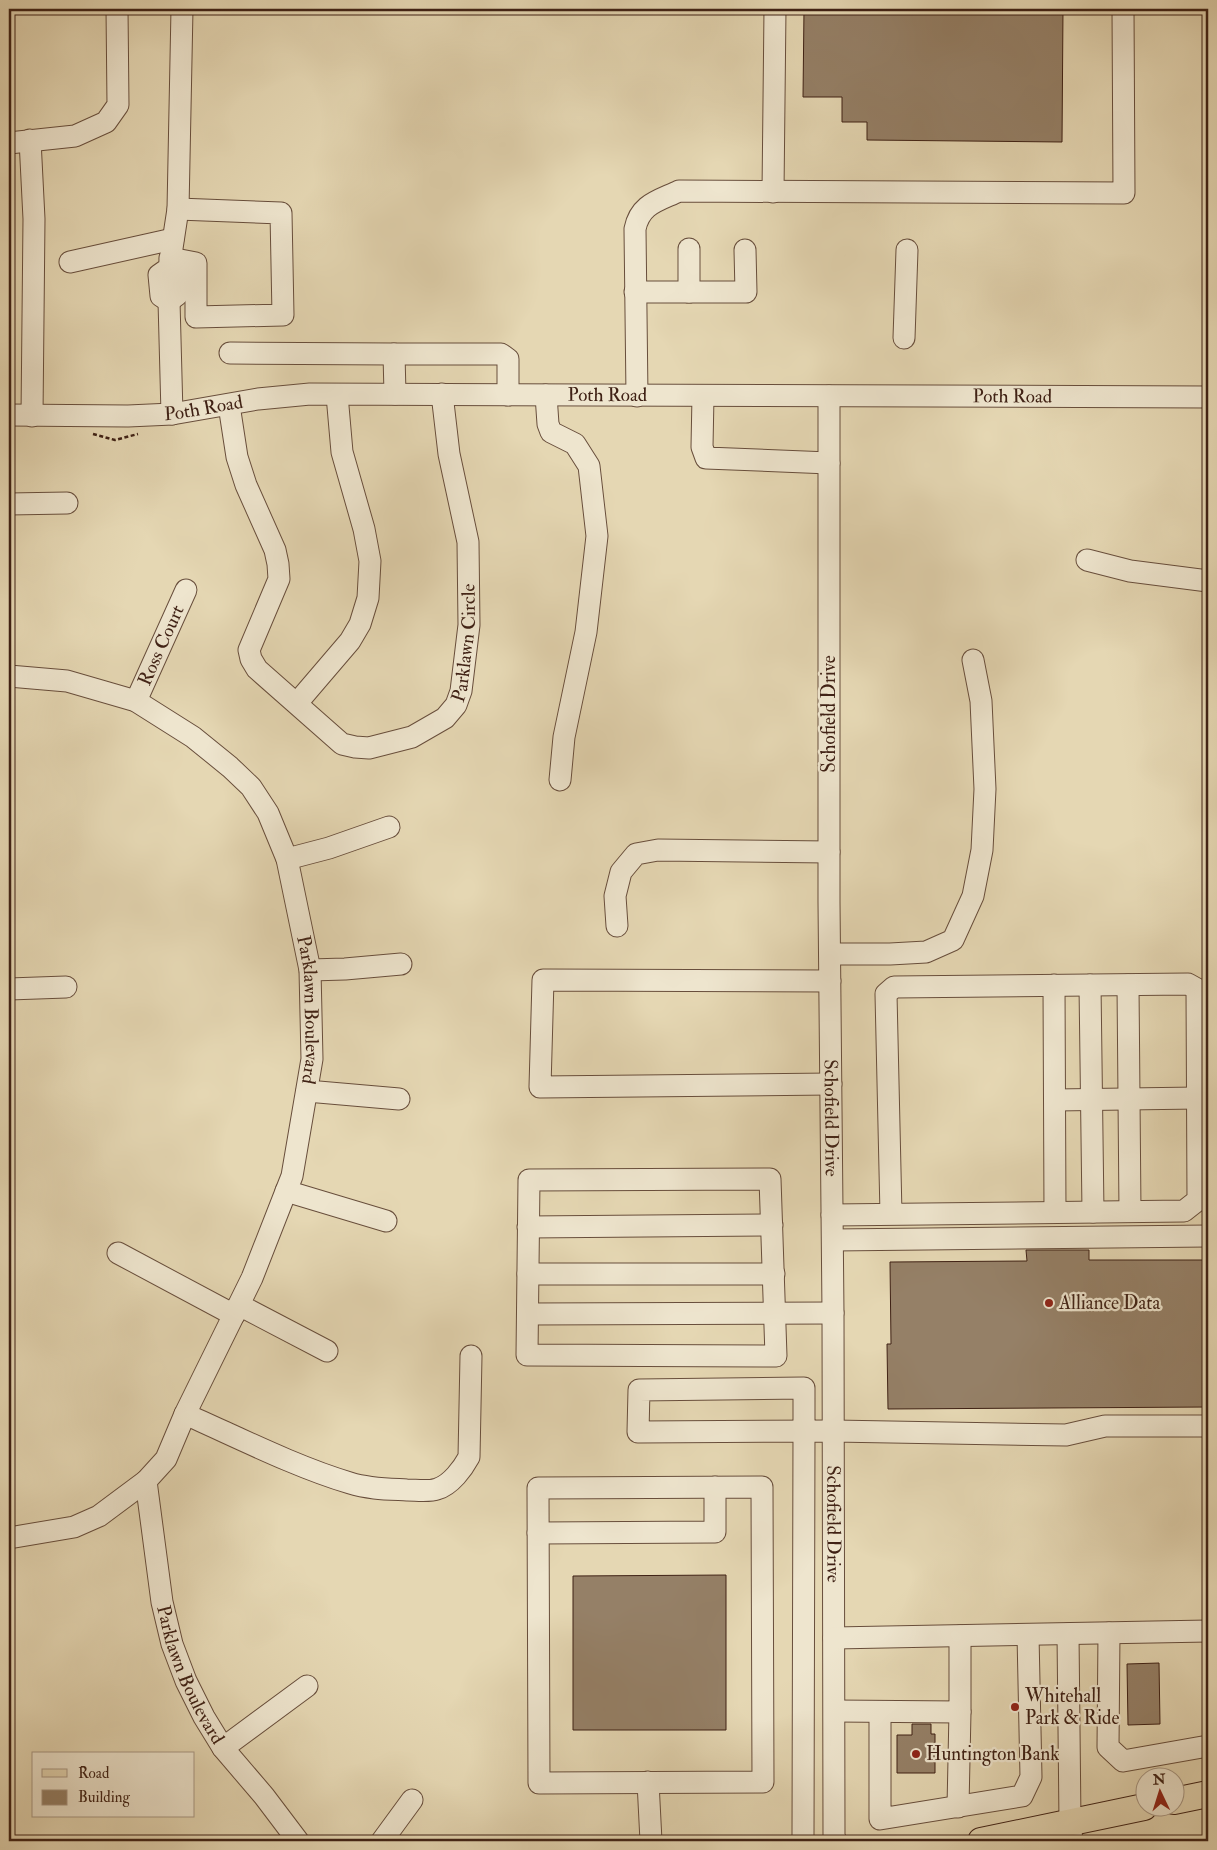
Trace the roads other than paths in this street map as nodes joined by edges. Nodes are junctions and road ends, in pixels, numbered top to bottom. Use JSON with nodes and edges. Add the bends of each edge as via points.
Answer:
{"nodes":[{"id":1,"x":117,"y":9,"type":"edge"},
{"id":2,"x":182,"y":9,"type":"edge"},
{"id":3,"x":775,"y":9,"type":"edge"},
{"id":4,"x":1123,"y":9,"type":"edge"},
{"id":5,"x":30,"y":140,"type":"junction"},
{"id":6,"x":9,"y":143,"type":"edge"},
{"id":7,"x":773,"y":192,"type":"junction"},
{"id":8,"x":178,"y":209,"type":"junction"},
{"id":9,"x":689,"y":249,"type":"dead end"},
{"id":10,"x":745,"y":250,"type":"dead end"},
{"id":11,"x":907,"y":250,"type":"dead end"},
{"id":12,"x":171,"y":255,"type":"junction"},
{"id":13,"x":70,"y":262,"type":"dead end"},
{"id":14,"x":636,"y":292,"type":"junction"},
{"id":15,"x":689,"y":292,"type":"junction"},
{"id":16,"x":904,"y":338,"type":"dead end"},
{"id":17,"x":230,"y":353,"type":"dead end"},
{"id":18,"x":394,"y":354,"type":"junction"},
{"id":19,"x":395,"y":394,"type":"junction"},
{"id":20,"x":442,"y":394,"type":"junction"},
{"id":21,"x":508,"y":394,"type":"junction"},
{"id":22,"x":337,"y":395,"type":"junction"},
{"id":23,"x":546,"y":395,"type":"junction"},
{"id":24,"x":637,"y":396,"type":"junction"},
{"id":25,"x":703,"y":396,"type":"junction"},
{"id":26,"x":829,"y":396,"type":"junction"},
{"id":27,"x":1208,"y":397,"type":"edge"},
{"id":28,"x":229,"y":405,"type":"junction"},
{"id":29,"x":172,"y":414,"type":"junction"},
{"id":30,"x":9,"y":415,"type":"edge"},
{"id":31,"x":32,"y":416,"type":"junction"},
{"id":32,"x":829,"y":463,"type":"junction"},
{"id":33,"x":67,"y":503,"type":"dead end"},
{"id":34,"x":9,"y":504,"type":"edge"},
{"id":35,"x":1087,"y":560,"type":"dead end"},
{"id":36,"x":1208,"y":581,"type":"edge"},
{"id":37,"x":186,"y":590,"type":"dead end"},
{"id":38,"x":974,"y":660,"type":"dead end"},
{"id":39,"x":9,"y":676,"type":"edge"},
{"id":40,"x":136,"y":701,"type":"junction"},
{"id":41,"x":296,"y":703,"type":"junction"},
{"id":42,"x":560,"y":780,"type":"dead end"},
{"id":43,"x":389,"y":827,"type":"dead end"},
{"id":44,"x":829,"y":852,"type":"junction"},
{"id":45,"x":287,"y":859,"type":"junction"},
{"id":46,"x":617,"y":926,"type":"dead end"},
{"id":47,"x":830,"y":954,"type":"junction"},
{"id":48,"x":400,"y":964,"type":"dead end"},
{"id":49,"x":310,"y":970,"type":"junction"},
{"id":50,"x":830,"y":981,"type":"junction"},
{"id":51,"x":1054,"y":985,"type":"junction"},
{"id":52,"x":1090,"y":985,"type":"junction"},
{"id":53,"x":1128,"y":985,"type":"junction"},
{"id":54,"x":66,"y":987,"type":"dead end"},
{"id":55,"x":9,"y":988,"type":"edge"},
{"id":56,"x":831,"y":1084,"type":"junction"},
{"id":57,"x":307,"y":1091,"type":"junction"},
{"id":58,"x":1198,"y":1098,"type":"junction"},
{"id":59,"x":399,"y":1099,"type":"dead end"},
{"id":60,"x":1129,"y":1099,"type":"junction"},
{"id":61,"x":1055,"y":1100,"type":"junction"},
{"id":62,"x":1091,"y":1100,"type":"junction"},
{"id":63,"x":286,"y":1191,"type":"junction"},
{"id":64,"x":1130,"y":1211,"type":"junction"},
{"id":65,"x":1055,"y":1212,"type":"junction"},
{"id":66,"x":1093,"y":1212,"type":"junction"},
{"id":67,"x":891,"y":1214,"type":"junction"},
{"id":68,"x":832,"y":1215,"type":"junction"},
{"id":69,"x":386,"y":1221,"type":"dead end"},
{"id":70,"x":772,"y":1225,"type":"junction"},
{"id":71,"x":528,"y":1227,"type":"junction"},
{"id":72,"x":1208,"y":1236,"type":"edge"},
{"id":73,"x":832,"y":1240,"type":"junction"},
{"id":74,"x":118,"y":1253,"type":"dead end"},
{"id":75,"x":528,"y":1274,"type":"junction"},
{"id":76,"x":774,"y":1274,"type":"junction"},
{"id":77,"x":237,"y":1310,"type":"junction"},
{"id":78,"x":775,"y":1313,"type":"junction"},
{"id":79,"x":833,"y":1313,"type":"junction"},
{"id":80,"x":528,"y":1314,"type":"junction"},
{"id":81,"x":327,"y":1351,"type":"dead end"},
{"id":82,"x":470,"y":1356,"type":"dead end"},
{"id":83,"x":185,"y":1414,"type":"junction"},
{"id":84,"x":1208,"y":1426,"type":"edge"},
{"id":85,"x":804,"y":1431,"type":"junction"},
{"id":86,"x":834,"y":1431,"type":"junction"},
{"id":87,"x":146,"y":1481,"type":"junction"},
{"id":88,"x":715,"y":1487,"type":"junction"},
{"id":89,"x":538,"y":1533,"type":"junction"},
{"id":90,"x":9,"y":1538,"type":"edge"},
{"id":91,"x":804,"y":1603,"type":"junction"},
{"id":92,"x":834,"y":1603,"type":"junction"},
{"id":93,"x":1208,"y":1632,"type":"edge"},
{"id":94,"x":1109,"y":1633,"type":"junction"},
{"id":95,"x":1028,"y":1634,"type":"junction"},
{"id":96,"x":1068,"y":1634,"type":"junction"},
{"id":97,"x":960,"y":1636,"type":"junction"},
{"id":98,"x":834,"y":1638,"type":"junction"},
{"id":99,"x":308,"y":1686,"type":"dead end"},
{"id":100,"x":834,"y":1711,"type":"junction"},
{"id":101,"x":880,"y":1712,"type":"junction"},
{"id":102,"x":960,"y":1712,"type":"junction"},
{"id":103,"x":223,"y":1748,"type":"junction"},
{"id":104,"x":1200,"y":1748,"type":"edge"},
{"id":105,"x":648,"y":1782,"type":"junction"},
{"id":106,"x":1208,"y":1794,"type":"edge"},
{"id":107,"x":1184,"y":1799,"type":"edge"},
{"id":108,"x":412,"y":1800,"type":"dead end"},
{"id":109,"x":958,"y":1807,"type":"junction"},
{"id":110,"x":1134,"y":1810,"type":"edge"},
{"id":111,"x":1071,"y":1832,"type":"edge"},
{"id":112,"x":803,"y":1838,"type":"dead end"},
{"id":113,"x":298,"y":1841,"type":"edge"},
{"id":114,"x":382,"y":1841,"type":"edge"},
{"id":115,"x":651,"y":1841,"type":"edge"},
{"id":116,"x":836,"y":1841,"type":"edge"},
{"id":117,"x":981,"y":1841,"type":"edge"}],
"edges":[{"from":1,"to":5,"type":"street","via":[[118,105],[106,122],[75,136]]},
{"from":2,"to":8,"type":"street"},
{"from":3,"to":7,"type":"street"},
{"from":4,"to":7,"type":"street","via":[[1124,193]]},
{"from":5,"to":6,"type":"street"},
{"from":5,"to":31,"type":"street","via":[[34,220]]},
{"from":7,"to":14,"type":"street","via":[[679,191],[651,204],[637,218],[635,229]]},
{"from":8,"to":12,"type":"street"},
{"from":8,"to":12,"type":"street","via":[[281,213],[283,315],[196,317],[196,263]]},
{"from":9,"to":15,"type":"street"},
{"from":10,"to":15,"type":"street","via":[[746,292]]},
{"from":11,"to":16,"type":"street"},
{"from":12,"to":13,"type":"street"},
{"from":12,"to":29,"type":"street","via":[[177,275],[177,295],[169,301]]},
{"from":14,"to":15,"type":"street"},
{"from":14,"to":24,"type":"street"},
{"from":17,"to":18,"type":"street"},
{"from":18,"to":19,"type":"street"},
{"from":18,"to":21,"type":"street","via":[[501,354],[508,359]]},
{"from":19,"to":20,"type":"street","name":"Poth Road"},
{"from":19,"to":22,"type":"street","name":"Poth Road"},
{"from":20,"to":21,"type":"street","name":"Poth Road"},
{"from":20,"to":41,"type":"street","name":"Parklawn Circle","via":[[449,454],[468,542],[469,625],[463,682],[456,705],[445,718],[412,737],[369,748],[355,748],[342,744]]},
{"from":21,"to":23,"type":"street","name":"Poth Road"},
{"from":22,"to":28,"type":"street","name":"Poth Road","via":[[281,396]]},
{"from":22,"to":41,"type":"street","via":[[342,452],[370,561],[368,598],[350,641]]},
{"from":23,"to":24,"type":"street","name":"Poth Road"},
{"from":23,"to":42,"type":"street","via":[[551,432],[575,444],[589,466],[597,536],[586,632],[564,737]]},
{"from":24,"to":25,"type":"street","name":"Poth Road"},
{"from":25,"to":26,"type":"street","name":"Poth Road"},
{"from":25,"to":32,"type":"street","via":[[702,447],[706,458]]},
{"from":26,"to":27,"type":"street","name":"Poth Road"},
{"from":26,"to":32,"type":"street","name":"Schofield Drive"},
{"from":28,"to":29,"type":"street","name":"Poth Road"},
{"from":28,"to":41,"type":"street","name":"Parklawn Circle","via":[[237,457],[278,564],[279,579],[249,650],[250,659]]},
{"from":29,"to":31,"type":"street","name":"Poth Road"},
{"from":30,"to":31,"type":"street","name":"Poth Road"},
{"from":32,"to":44,"type":"street","name":"Schofield Drive"},
{"from":33,"to":34,"type":"street"},
{"from":35,"to":36,"type":"street","via":[[1130,571]]},
{"from":37,"to":40,"type":"street","name":"Ross Court"},
{"from":38,"to":47,"type":"street","via":[[981,701],[985,789],[982,850],[973,896],[953,940],[926,952]]},
{"from":39,"to":40,"type":"street","name":"Parklawn Boulevard","via":[[66,681]]},
{"from":40,"to":45,"type":"street","name":"Parklawn Boulevard","via":[[193,737],[251,787],[268,813]]},
{"from":43,"to":45,"type":"street"},
{"from":44,"to":46,"type":"street","via":[[658,850],[636,854],[621,872],[615,896]]},
{"from":44,"to":47,"type":"street","name":"Schofield Drive"},
{"from":45,"to":49,"type":"street","name":"Parklawn Boulevard"},
{"from":47,"to":50,"type":"street","name":"Schofield Drive"},
{"from":48,"to":49,"type":"street"},
{"from":49,"to":57,"type":"street","name":"Parklawn Boulevard","via":[[312,1059]]},
{"from":50,"to":56,"type":"street","name":"Schofield Drive"},
{"from":50,"to":56,"type":"street","via":[[544,980],[540,1087]]},
{"from":51,"to":52,"type":"street"},
{"from":51,"to":61,"type":"street"},
{"from":51,"to":67,"type":"street","via":[[894,987],[886,994]]},
{"from":52,"to":53,"type":"street"},
{"from":52,"to":62,"type":"street"},
{"from":53,"to":58,"type":"street","via":[[1188,984],[1197,989]]},
{"from":53,"to":60,"type":"street"},
{"from":54,"to":55,"type":"street"},
{"from":56,"to":68,"type":"street","name":"Schofield Drive"},
{"from":57,"to":59,"type":"street"},
{"from":57,"to":63,"type":"street","name":"Parklawn Boulevard","via":[[292,1176]]},
{"from":58,"to":60,"type":"street"},
{"from":58,"to":64,"type":"street","via":[[1198,1200],[1184,1211]]},
{"from":60,"to":62,"type":"street"},
{"from":60,"to":64,"type":"street"},
{"from":61,"to":62,"type":"street"},
{"from":61,"to":65,"type":"street"},
{"from":62,"to":66,"type":"street"},
{"from":63,"to":69,"type":"street"},
{"from":63,"to":77,"type":"street","name":"Parklawn Boulevard"},
{"from":64,"to":66,"type":"street"},
{"from":65,"to":66,"type":"street"},
{"from":65,"to":67,"type":"street"},
{"from":67,"to":68,"type":"street"},
{"from":68,"to":73,"type":"street","name":"Schofield Drive"},
{"from":70,"to":71,"type":"street"},
{"from":70,"to":71,"type":"street","via":[[770,1179],[529,1180]]},
{"from":70,"to":76,"type":"street"},
{"from":71,"to":75,"type":"street"},
{"from":72,"to":73,"type":"street"},
{"from":73,"to":79,"type":"street","name":"Schofield Drive"},
{"from":74,"to":77,"type":"street"},
{"from":75,"to":76,"type":"street"},
{"from":75,"to":80,"type":"street"},
{"from":76,"to":78,"type":"street"},
{"from":77,"to":81,"type":"street"},
{"from":77,"to":83,"type":"street","name":"Parklawn Boulevard"},
{"from":78,"to":79,"type":"street"},
{"from":78,"to":80,"type":"street"},
{"from":78,"to":80,"type":"street","via":[[776,1356],[527,1355]]},
{"from":79,"to":86,"type":"street","name":"Schofield Drive"},
{"from":82,"to":83,"type":"street","via":[[469,1457],[449,1482],[438,1489],[378,1489],[351,1484]]},
{"from":83,"to":87,"type":"street","name":"Parklawn Boulevard","via":[[166,1459]]},
{"from":84,"to":86,"type":"street","via":[[1105,1426],[1066,1435]]},
{"from":85,"to":85,"type":"street","via":[[638,1432],[638,1390],[804,1388]]},
{"from":85,"to":86,"type":"street"},
{"from":85,"to":91,"type":"street"},
{"from":86,"to":92,"type":"street","name":"Schofield Drive"},
{"from":87,"to":90,"type":"street","name":"Parklawn Boulevard","via":[[99,1516],[74,1527]]},
{"from":87,"to":103,"type":"street","name":"Parklawn Boulevard","via":[[162,1602],[172,1644],[186,1681]]},
{"from":88,"to":89,"type":"street","via":[[538,1488]]},
{"from":88,"to":89,"type":"street","via":[[715,1532]]},
{"from":88,"to":105,"type":"street","via":[[762,1487],[763,1782]]},
{"from":89,"to":105,"type":"street","via":[[539,1783]]},
{"from":91,"to":92,"type":"street"},
{"from":91,"to":112,"type":"street"},
{"from":92,"to":98,"type":"street","name":"Schofield Drive"},
{"from":93,"to":94,"type":"street"},
{"from":94,"to":96,"type":"street"},
{"from":94,"to":104,"type":"street","via":[[1108,1747],[1123,1761]]},
{"from":95,"to":96,"type":"street"},
{"from":95,"to":97,"type":"street"},
{"from":95,"to":109,"type":"street","via":[[1031,1777],[1022,1796]]},
{"from":96,"to":111,"type":"street"},
{"from":97,"to":98,"type":"street"},
{"from":97,"to":102,"type":"street"},
{"from":98,"to":100,"type":"street","name":"Schofield Drive"},
{"from":99,"to":103,"type":"street"},
{"from":100,"to":101,"type":"street"},
{"from":100,"to":116,"type":"street","name":"Schofield Drive"},
{"from":101,"to":102,"type":"street"},
{"from":101,"to":109,"type":"street","via":[[880,1819]]},
{"from":102,"to":109,"type":"street"},
{"from":103,"to":113,"type":"street","name":"Parklawn Boulevard"},
{"from":105,"to":115,"type":"street"},
{"from":106,"to":107,"type":"main road"},
{"from":108,"to":114,"type":"street"},
{"from":110,"to":111,"type":"main road"},
{"from":111,"to":117,"type":"main road"}]}
